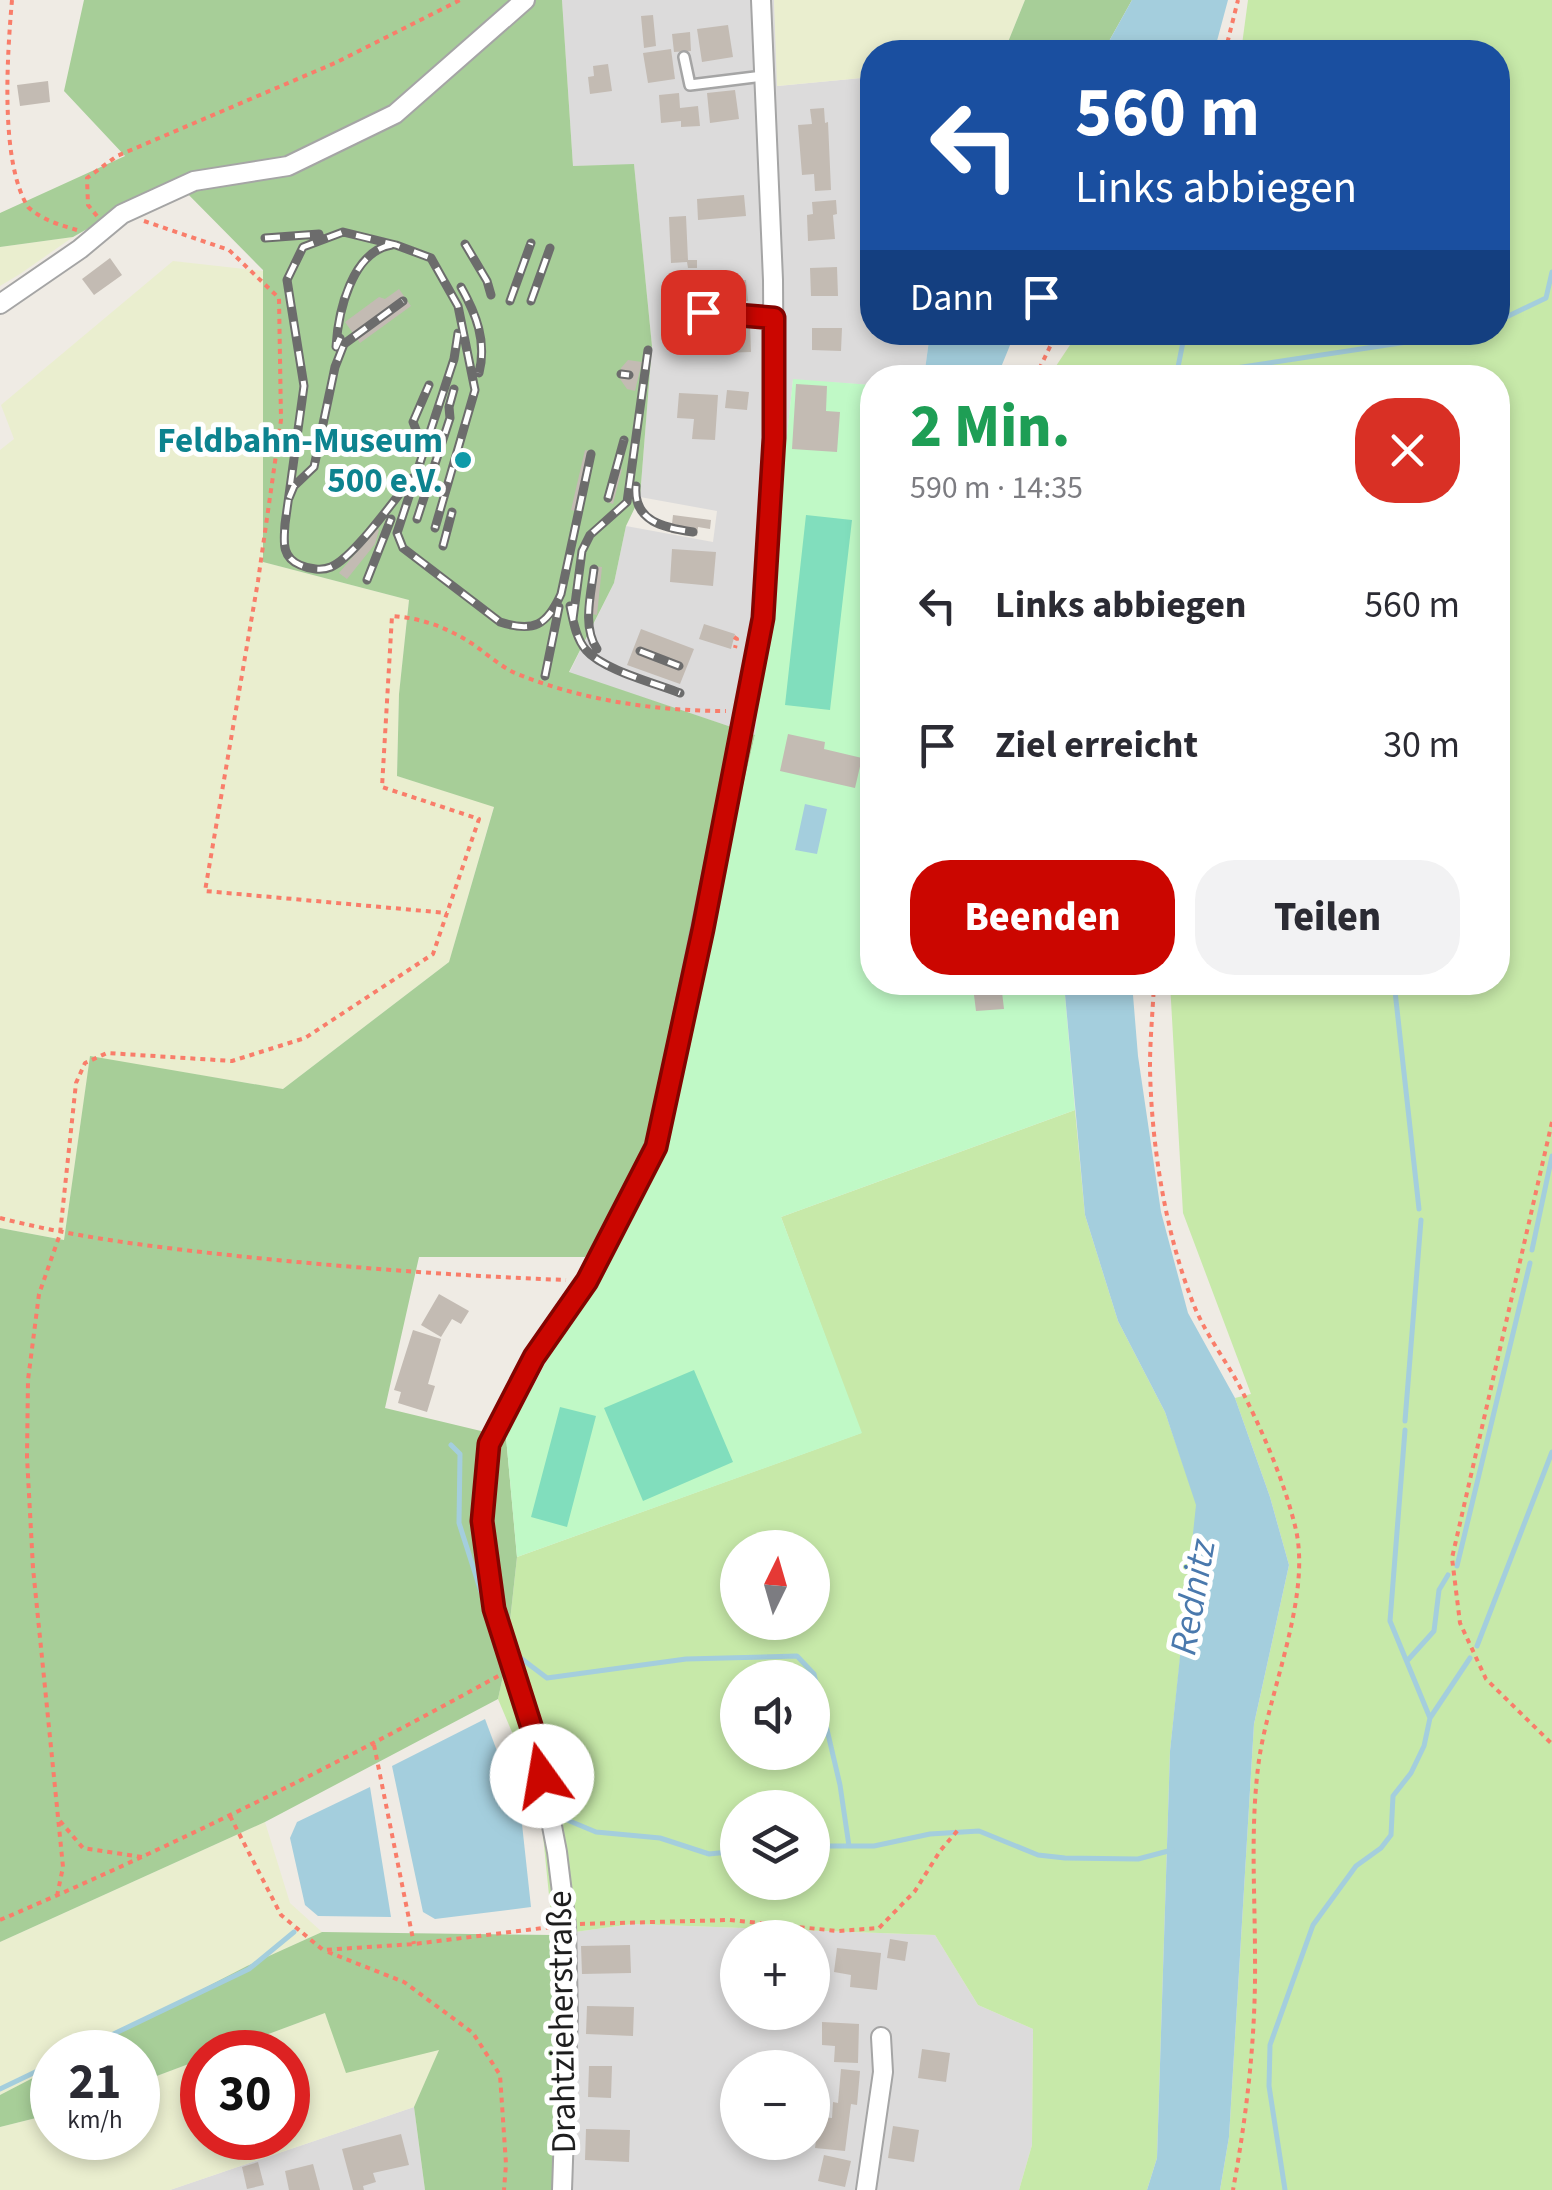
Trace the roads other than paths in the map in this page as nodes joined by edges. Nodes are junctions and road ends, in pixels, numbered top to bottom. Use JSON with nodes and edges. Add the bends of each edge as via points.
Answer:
{"nodes":[{"id":1,"x":525,"y":0,"type":"edge"},
{"id":2,"x":761,"y":0,"type":"edge"},
{"id":3,"x":684,"y":57,"type":"dead end"},
{"id":4,"x":763,"y":76,"type":"junction"},
{"id":5,"x":0,"y":304,"type":"edge"},
{"id":6,"x":703,"y":312,"type":"dead end"},
{"id":7,"x":774,"y":318,"type":"junction"},
{"id":8,"x":882,"y":2037,"type":"dead end"},
{"id":9,"x":562,"y":2190,"type":"edge"},
{"id":10,"x":866,"y":2190,"type":"edge"}],
"edges":[{"from":1,"to":5,"type":"street","via":[[395,114],[288,166],[194,182],[122,214]]},
{"from":2,"to":4,"type":"street","name":"Drahtzieherstraße"},
{"from":3,"to":4,"type":"lane","via":[[690,85]]},
{"from":4,"to":7,"type":"street","name":"Drahtzieherstraße"},
{"from":6,"to":7,"type":"lane"},
{"from":7,"to":9,"type":"street","name":"Drahtzieherstraße","via":[[763,618],[656,1147],[587,1281],[534,1357],[489,1444],[482,1521],[494,1609],[535,1738],[566,1925]]},
{"from":8,"to":10,"type":"street"}]}
